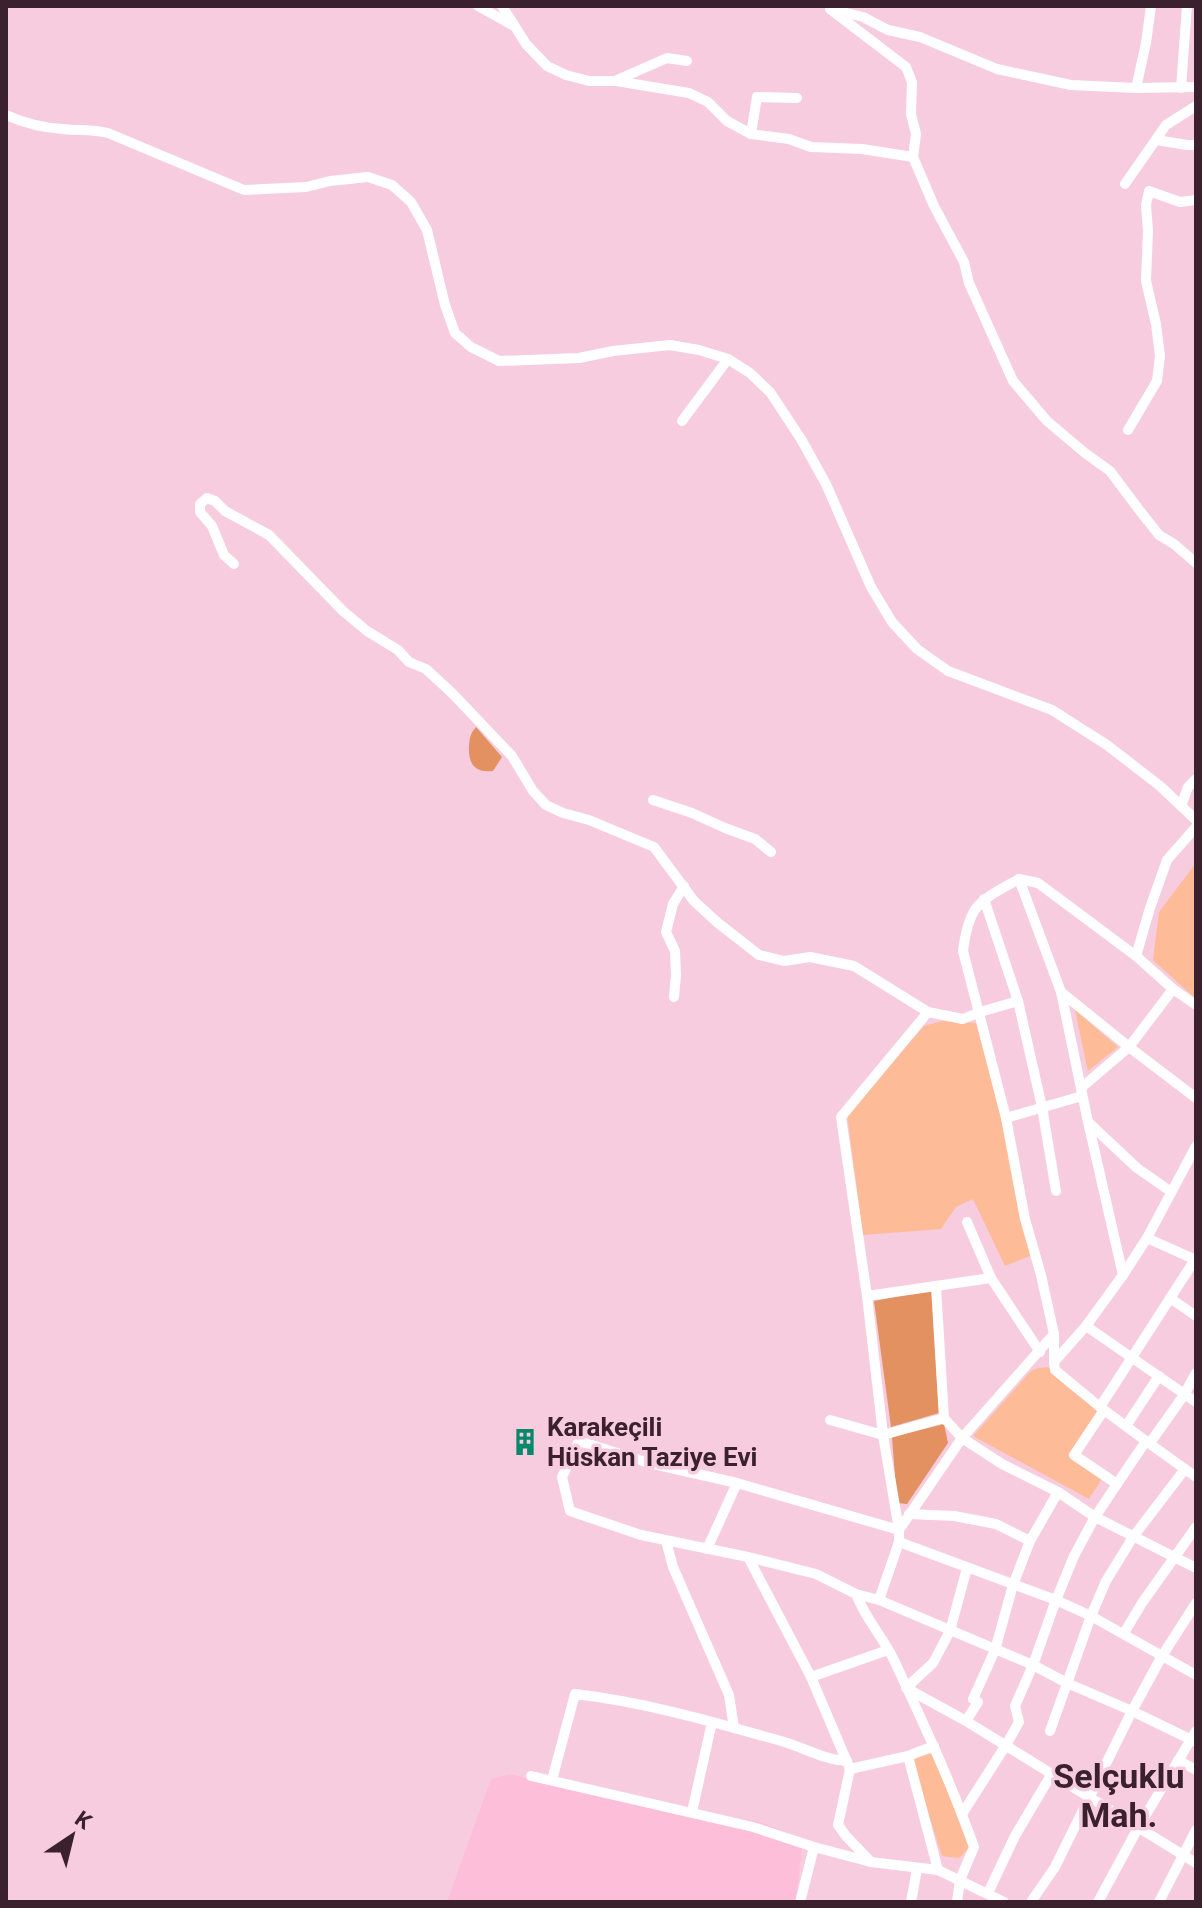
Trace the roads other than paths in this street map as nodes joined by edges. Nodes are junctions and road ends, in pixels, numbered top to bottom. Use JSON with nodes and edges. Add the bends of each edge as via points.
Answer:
{"nodes":[{"id":1,"x":478,"y":6,"type":"edge"},
{"id":2,"x":502,"y":6,"type":"edge"},
{"id":3,"x":1151,"y":6,"type":"edge"},
{"id":4,"x":1187,"y":6,"type":"edge"},
{"id":5,"x":824,"y":7,"type":"edge"},
{"id":6,"x":516,"y":27,"type":"junction"},
{"id":7,"x":687,"y":61,"type":"dead end"},
{"id":8,"x":616,"y":81,"type":"junction"},
{"id":9,"x":1196,"y":87,"type":"edge"},
{"id":10,"x":1136,"y":88,"type":"junction"},
{"id":11,"x":1181,"y":88,"type":"junction"},
{"id":12,"x":797,"y":98,"type":"dead end"},
{"id":13,"x":1196,"y":106,"type":"edge"},
{"id":14,"x":6,"y":115,"type":"edge"},
{"id":15,"x":751,"y":134,"type":"junction"},
{"id":16,"x":1156,"y":140,"type":"junction"},
{"id":17,"x":1196,"y":145,"type":"edge"},
{"id":18,"x":913,"y":157,"type":"junction"},
{"id":19,"x":1125,"y":184,"type":"dead end"},
{"id":20,"x":1196,"y":200,"type":"edge"},
{"id":21,"x":728,"y":359,"type":"junction"},
{"id":22,"x":682,"y":421,"type":"dead end"},
{"id":23,"x":1128,"y":430,"type":"dead end"},
{"id":24,"x":1196,"y":563,"type":"edge"},
{"id":25,"x":234,"y":564,"type":"dead end"},
{"id":26,"x":1196,"y":779,"type":"edge"},
{"id":27,"x":653,"y":800,"type":"dead end"},
{"id":28,"x":1181,"y":806,"type":"junction"},
{"id":29,"x":1196,"y":820,"type":"edge"},
{"id":30,"x":1196,"y":827,"type":"edge"},
{"id":31,"x":771,"y":852,"type":"dead end"},
{"id":32,"x":1019,"y":879,"type":"junction"},
{"id":33,"x":684,"y":886,"type":"junction"},
{"id":34,"x":984,"y":899,"type":"junction"},
{"id":35,"x":1136,"y":956,"type":"junction"},
{"id":36,"x":1173,"y":989,"type":"junction"},
{"id":37,"x":1061,"y":992,"type":"junction"},
{"id":38,"x":674,"y":997,"type":"dead end"},
{"id":39,"x":1018,"y":1001,"type":"junction"},
{"id":40,"x":1196,"y":1005,"type":"edge"},
{"id":41,"x":928,"y":1012,"type":"junction"},
{"id":42,"x":980,"y":1012,"type":"junction"},
{"id":43,"x":1129,"y":1047,"type":"junction"},
{"id":44,"x":1082,"y":1092,"type":"junction"},
{"id":45,"x":1196,"y":1098,"type":"edge"},
{"id":46,"x":1042,"y":1107,"type":"junction"},
{"id":47,"x":1006,"y":1118,"type":"junction"},
{"id":48,"x":1088,"y":1122,"type":"junction"},
{"id":49,"x":1196,"y":1146,"type":"edge"},
{"id":50,"x":1056,"y":1191,"type":"dead end"},
{"id":51,"x":1170,"y":1191,"type":"junction"},
{"id":52,"x":967,"y":1222,"type":"dead end"},
{"id":53,"x":1147,"y":1238,"type":"junction"},
{"id":54,"x":1196,"y":1259,"type":"edge"},
{"id":55,"x":1123,"y":1275,"type":"junction"},
{"id":56,"x":991,"y":1278,"type":"junction"},
{"id":57,"x":936,"y":1287,"type":"junction"},
{"id":58,"x":867,"y":1296,"type":"junction"},
{"id":59,"x":1170,"y":1298,"type":"junction"},
{"id":60,"x":1196,"y":1316,"type":"edge"},
{"id":61,"x":1086,"y":1326,"type":"junction"},
{"id":62,"x":1054,"y":1334,"type":"junction"},
{"id":63,"x":1040,"y":1352,"type":"junction"},
{"id":64,"x":1133,"y":1358,"type":"junction"},
{"id":65,"x":1054,"y":1362,"type":"junction"},
{"id":66,"x":1196,"y":1373,"type":"edge"},
{"id":67,"x":1159,"y":1376,"type":"junction"},
{"id":68,"x":1184,"y":1395,"type":"junction"},
{"id":69,"x":1196,"y":1402,"type":"edge"},
{"id":70,"x":1102,"y":1408,"type":"junction"},
{"id":71,"x":944,"y":1418,"type":"junction"},
{"id":72,"x":830,"y":1420,"type":"dead end"},
{"id":73,"x":1126,"y":1426,"type":"junction"},
{"id":74,"x":883,"y":1435,"type":"junction"},
{"id":75,"x":962,"y":1438,"type":"junction"},
{"id":76,"x":1148,"y":1442,"type":"junction"},
{"id":77,"x":1192,"y":1472,"type":"edge"},
{"id":78,"x":737,"y":1483,"type":"junction"},
{"id":79,"x":1117,"y":1484,"type":"junction"},
{"id":80,"x":1058,"y":1492,"type":"junction"},
{"id":81,"x":909,"y":1514,"type":"junction"},
{"id":82,"x":1095,"y":1517,"type":"junction"},
{"id":83,"x":1196,"y":1527,"type":"edge"},
{"id":84,"x":899,"y":1530,"type":"junction"},
{"id":85,"x":1133,"y":1537,"type":"junction"},
{"id":86,"x":666,"y":1541,"type":"junction"},
{"id":87,"x":1030,"y":1541,"type":"junction"},
{"id":88,"x":899,"y":1542,"type":"junction"},
{"id":89,"x":707,"y":1549,"type":"junction"},
{"id":90,"x":1175,"y":1556,"type":"junction"},
{"id":91,"x":748,"y":1557,"type":"junction"},
{"id":92,"x":967,"y":1568,"type":"junction"},
{"id":93,"x":1196,"y":1568,"type":"edge"},
{"id":94,"x":1013,"y":1585,"type":"junction"},
{"id":95,"x":856,"y":1594,"type":"junction"},
{"id":96,"x":879,"y":1600,"type":"junction"},
{"id":97,"x":1056,"y":1600,"type":"junction"},
{"id":98,"x":1196,"y":1603,"type":"edge"},
{"id":99,"x":1091,"y":1616,"type":"junction"},
{"id":100,"x":950,"y":1631,"type":"junction"},
{"id":101,"x":1124,"y":1633,"type":"junction"},
{"id":102,"x":888,"y":1650,"type":"junction"},
{"id":103,"x":995,"y":1650,"type":"junction"},
{"id":104,"x":1162,"y":1656,"type":"junction"},
{"id":105,"x":1033,"y":1665,"type":"junction"},
{"id":106,"x":1196,"y":1675,"type":"edge"},
{"id":107,"x":811,"y":1677,"type":"junction"},
{"id":108,"x":1067,"y":1683,"type":"junction"},
{"id":109,"x":906,"y":1688,"type":"junction"},
{"id":110,"x":1132,"y":1711,"type":"junction"},
{"id":111,"x":966,"y":1721,"type":"junction"},
{"id":112,"x":712,"y":1722,"type":"junction"},
{"id":113,"x":734,"y":1728,"type":"junction"},
{"id":114,"x":1050,"y":1731,"type":"dead end"},
{"id":115,"x":1194,"y":1737,"type":"edge"},
{"id":116,"x":1006,"y":1745,"type":"junction"},
{"id":117,"x":934,"y":1746,"type":"junction"},
{"id":118,"x":908,"y":1756,"type":"junction"},
{"id":119,"x":1178,"y":1760,"type":"junction"},
{"id":120,"x":848,"y":1765,"type":"junction"},
{"id":121,"x":1196,"y":1770,"type":"edge"},
{"id":122,"x":1051,"y":1775,"type":"junction"},
{"id":123,"x":531,"y":1776,"type":"dead end"},
{"id":124,"x":552,"y":1780,"type":"junction"},
{"id":125,"x":1090,"y":1798,"type":"junction"},
{"id":126,"x":692,"y":1812,"type":"junction"},
{"id":127,"x":962,"y":1814,"type":"junction"},
{"id":128,"x":1138,"y":1828,"type":"junction"},
{"id":129,"x":1196,"y":1830,"type":"edge"},
{"id":130,"x":814,"y":1847,"type":"junction"},
{"id":131,"x":1182,"y":1855,"type":"junction"},
{"id":132,"x":871,"y":1862,"type":"junction"},
{"id":133,"x":1196,"y":1863,"type":"edge"},
{"id":134,"x":917,"y":1869,"type":"junction"},
{"id":135,"x":938,"y":1870,"type":"junction"},
{"id":136,"x":960,"y":1880,"type":"junction"},
{"id":137,"x":988,"y":1893,"type":"junction"},
{"id":138,"x":800,"y":1902,"type":"edge"},
{"id":139,"x":911,"y":1902,"type":"edge"},
{"id":140,"x":957,"y":1902,"type":"edge"},
{"id":141,"x":1004,"y":1902,"type":"edge"},
{"id":142,"x":1031,"y":1902,"type":"edge"},
{"id":143,"x":1098,"y":1902,"type":"edge"},
{"id":144,"x":1159,"y":1902,"type":"edge"}],
"edges":[{"from":1,"to":6,"type":"street"},
{"from":2,"to":6,"type":"street"},
{"from":3,"to":10,"type":"street"},
{"from":4,"to":11,"type":"street"},
{"from":5,"to":10,"type":"street","via":[[920,37],[997,69],[1071,85]]},
{"from":5,"to":18,"type":"street","via":[[906,67],[912,82]]},
{"from":6,"to":8,"type":"street","via":[[547,66],[589,81]]},
{"from":7,"to":8,"type":"street","via":[[667,58]]},
{"from":8,"to":15,"type":"street","via":[[689,93]]},
{"from":9,"to":11,"type":"street"},
{"from":10,"to":11,"type":"street"},
{"from":12,"to":15,"type":"street","via":[[757,97]]},
{"from":13,"to":16,"type":"street","via":[[1166,125]]},
{"from":14,"to":21,"type":"street","via":[[59,129],[108,133],[244,190],[368,177],[392,185],[411,202],[427,230],[455,333],[499,361],[579,358],[670,345]]},
{"from":15,"to":18,"type":"street","via":[[811,147]]},
{"from":16,"to":17,"type":"street"},
{"from":16,"to":19,"type":"street"},
{"from":18,"to":24,"type":"street","via":[[1013,381],[1047,421],[1110,471],[1159,535]]},
{"from":20,"to":23,"type":"street","via":[[1180,202],[1149,191],[1146,281],[1160,356],[1157,381]]},
{"from":21,"to":22,"type":"street"},
{"from":21,"to":28,"type":"street","via":[[770,392],[801,439],[871,587],[917,649],[948,671],[1052,710],[1107,745]]},
{"from":25,"to":33,"type":"street","via":[[200,512],[207,498],[269,535],[343,611],[426,669],[512,756],[546,805],[654,847]]},
{"from":26,"to":28,"type":"street"},
{"from":27,"to":31,"type":"street","via":[[755,839]]},
{"from":28,"to":29,"type":"street"},
{"from":30,"to":35,"type":"street","via":[[1167,860]]},
{"from":32,"to":34,"type":"street"},
{"from":32,"to":35,"type":"street","via":[[1038,883]]},
{"from":32,"to":37,"type":"street"},
{"from":33,"to":38,"type":"street","via":[[666,932],[675,951]]},
{"from":33,"to":41,"type":"street","via":[[694,901],[759,955],[854,966]]},
{"from":34,"to":39,"type":"street"},
{"from":34,"to":42,"type":"street","via":[[966,926],[963,951]]},
{"from":35,"to":36,"type":"street"},
{"from":36,"to":40,"type":"street"},
{"from":36,"to":43,"type":"street"},
{"from":37,"to":43,"type":"street"},
{"from":37,"to":44,"type":"street"},
{"from":39,"to":42,"type":"street"},
{"from":39,"to":46,"type":"street"},
{"from":41,"to":42,"type":"street","via":[[963,1019]]},
{"from":41,"to":58,"type":"street","via":[[841,1117]]},
{"from":42,"to":47,"type":"street"},
{"from":43,"to":44,"type":"street"},
{"from":43,"to":45,"type":"street"},
{"from":44,"to":46,"type":"street"},
{"from":44,"to":48,"type":"street"},
{"from":46,"to":47,"type":"street"},
{"from":46,"to":50,"type":"street"},
{"from":47,"to":62,"type":"street"},
{"from":48,"to":51,"type":"street"},
{"from":48,"to":55,"type":"street"},
{"from":49,"to":51,"type":"street"},
{"from":51,"to":53,"type":"street"},
{"from":52,"to":56,"type":"street"},
{"from":53,"to":54,"type":"street"},
{"from":53,"to":55,"type":"street"},
{"from":54,"to":59,"type":"street"},
{"from":55,"to":61,"type":"street"},
{"from":56,"to":57,"type":"street"},
{"from":56,"to":63,"type":"street"},
{"from":57,"to":58,"type":"street"},
{"from":57,"to":71,"type":"street"},
{"from":58,"to":74,"type":"street"},
{"from":59,"to":60,"type":"street"},
{"from":59,"to":64,"type":"street"},
{"from":61,"to":64,"type":"street"},
{"from":61,"to":65,"type":"street"},
{"from":62,"to":63,"type":"street"},
{"from":62,"to":65,"type":"street"},
{"from":63,"to":75,"type":"street"},
{"from":64,"to":67,"type":"street"},
{"from":64,"to":70,"type":"street"},
{"from":65,"to":70,"type":"street","via":[[1055,1370]]},
{"from":66,"to":68,"type":"street"},
{"from":67,"to":68,"type":"street"},
{"from":67,"to":73,"type":"street"},
{"from":68,"to":69,"type":"street"},
{"from":68,"to":76,"type":"street"},
{"from":70,"to":73,"type":"street"},
{"from":70,"to":79,"type":"street","via":[[1074,1455]]},
{"from":71,"to":74,"type":"street"},
{"from":71,"to":75,"type":"street"},
{"from":72,"to":74,"type":"street"},
{"from":73,"to":76,"type":"street"},
{"from":74,"to":84,"type":"street"},
{"from":75,"to":80,"type":"street"},
{"from":75,"to":81,"type":"street"},
{"from":76,"to":77,"type":"street"},
{"from":76,"to":79,"type":"street"},
{"from":77,"to":85,"type":"street"},
{"from":78,"to":84,"type":"street"},
{"from":78,"to":86,"type":"street","via":[[579,1441],[562,1477],[570,1511]]},
{"from":78,"to":89,"type":"street"},
{"from":79,"to":82,"type":"street"},
{"from":80,"to":82,"type":"street"},
{"from":80,"to":87,"type":"street"},
{"from":81,"to":84,"type":"street"},
{"from":81,"to":87,"type":"street","via":[[996,1524]]},
{"from":82,"to":85,"type":"street"},
{"from":82,"to":97,"type":"street"},
{"from":83,"to":90,"type":"street"},
{"from":84,"to":88,"type":"street"},
{"from":85,"to":90,"type":"street"},
{"from":85,"to":99,"type":"street"},
{"from":86,"to":89,"type":"street"},
{"from":86,"to":113,"type":"street","via":[[729,1695]]},
{"from":87,"to":94,"type":"street"},
{"from":88,"to":92,"type":"street"},
{"from":88,"to":96,"type":"street"},
{"from":89,"to":91,"type":"street"},
{"from":90,"to":93,"type":"street"},
{"from":90,"to":101,"type":"street"},
{"from":91,"to":95,"type":"street","via":[[816,1574]]},
{"from":91,"to":107,"type":"street"},
{"from":92,"to":94,"type":"street"},
{"from":92,"to":100,"type":"street"},
{"from":94,"to":97,"type":"street"},
{"from":94,"to":103,"type":"street"},
{"from":95,"to":96,"type":"street"},
{"from":95,"to":102,"type":"street"},
{"from":96,"to":100,"type":"street"},
{"from":97,"to":99,"type":"street"},
{"from":97,"to":105,"type":"street"},
{"from":98,"to":104,"type":"street"},
{"from":99,"to":101,"type":"street"},
{"from":99,"to":108,"type":"street"},
{"from":100,"to":103,"type":"street"},
{"from":100,"to":109,"type":"street","via":[[933,1663]]},
{"from":101,"to":104,"type":"street"},
{"from":102,"to":107,"type":"street"},
{"from":102,"to":109,"type":"street"},
{"from":103,"to":105,"type":"street"},
{"from":103,"to":111,"type":"street"},
{"from":104,"to":106,"type":"street"},
{"from":104,"to":110,"type":"street"},
{"from":105,"to":108,"type":"street"},
{"from":105,"to":116,"type":"street","via":[[1015,1706],[1019,1722]]},
{"from":107,"to":120,"type":"street"},
{"from":108,"to":110,"type":"street"},
{"from":108,"to":114,"type":"street"},
{"from":109,"to":111,"type":"street"},
{"from":109,"to":117,"type":"street"},
{"from":110,"to":115,"type":"street"},
{"from":110,"to":125,"type":"street"},
{"from":111,"to":116,"type":"street"},
{"from":112,"to":113,"type":"street"},
{"from":112,"to":124,"type":"street","via":[[575,1694]]},
{"from":112,"to":126,"type":"street"},
{"from":113,"to":120,"type":"street"},
{"from":115,"to":119,"type":"street"},
{"from":116,"to":122,"type":"street"},
{"from":116,"to":127,"type":"street"},
{"from":117,"to":118,"type":"street"},
{"from":117,"to":127,"type":"street"},
{"from":118,"to":120,"type":"street"},
{"from":118,"to":135,"type":"street"},
{"from":119,"to":121,"type":"street"},
{"from":119,"to":128,"type":"street"},
{"from":120,"to":132,"type":"street","via":[[838,1825]]},
{"from":122,"to":125,"type":"street"},
{"from":122,"to":137,"type":"street"},
{"from":123,"to":124,"type":"street"},
{"from":124,"to":126,"type":"street"},
{"from":125,"to":128,"type":"street"},
{"from":125,"to":142,"type":"street"},
{"from":126,"to":130,"type":"street"},
{"from":127,"to":136,"type":"street","via":[[974,1847]]},
{"from":128,"to":131,"type":"street"},
{"from":128,"to":143,"type":"street"},
{"from":129,"to":131,"type":"street"},
{"from":130,"to":132,"type":"street"},
{"from":130,"to":138,"type":"street"},
{"from":131,"to":133,"type":"street"},
{"from":131,"to":144,"type":"street"},
{"from":132,"to":134,"type":"street"},
{"from":134,"to":135,"type":"street"},
{"from":134,"to":139,"type":"street"},
{"from":135,"to":136,"type":"street"},
{"from":136,"to":137,"type":"street"},
{"from":136,"to":140,"type":"street"},
{"from":137,"to":141,"type":"street"}]}
